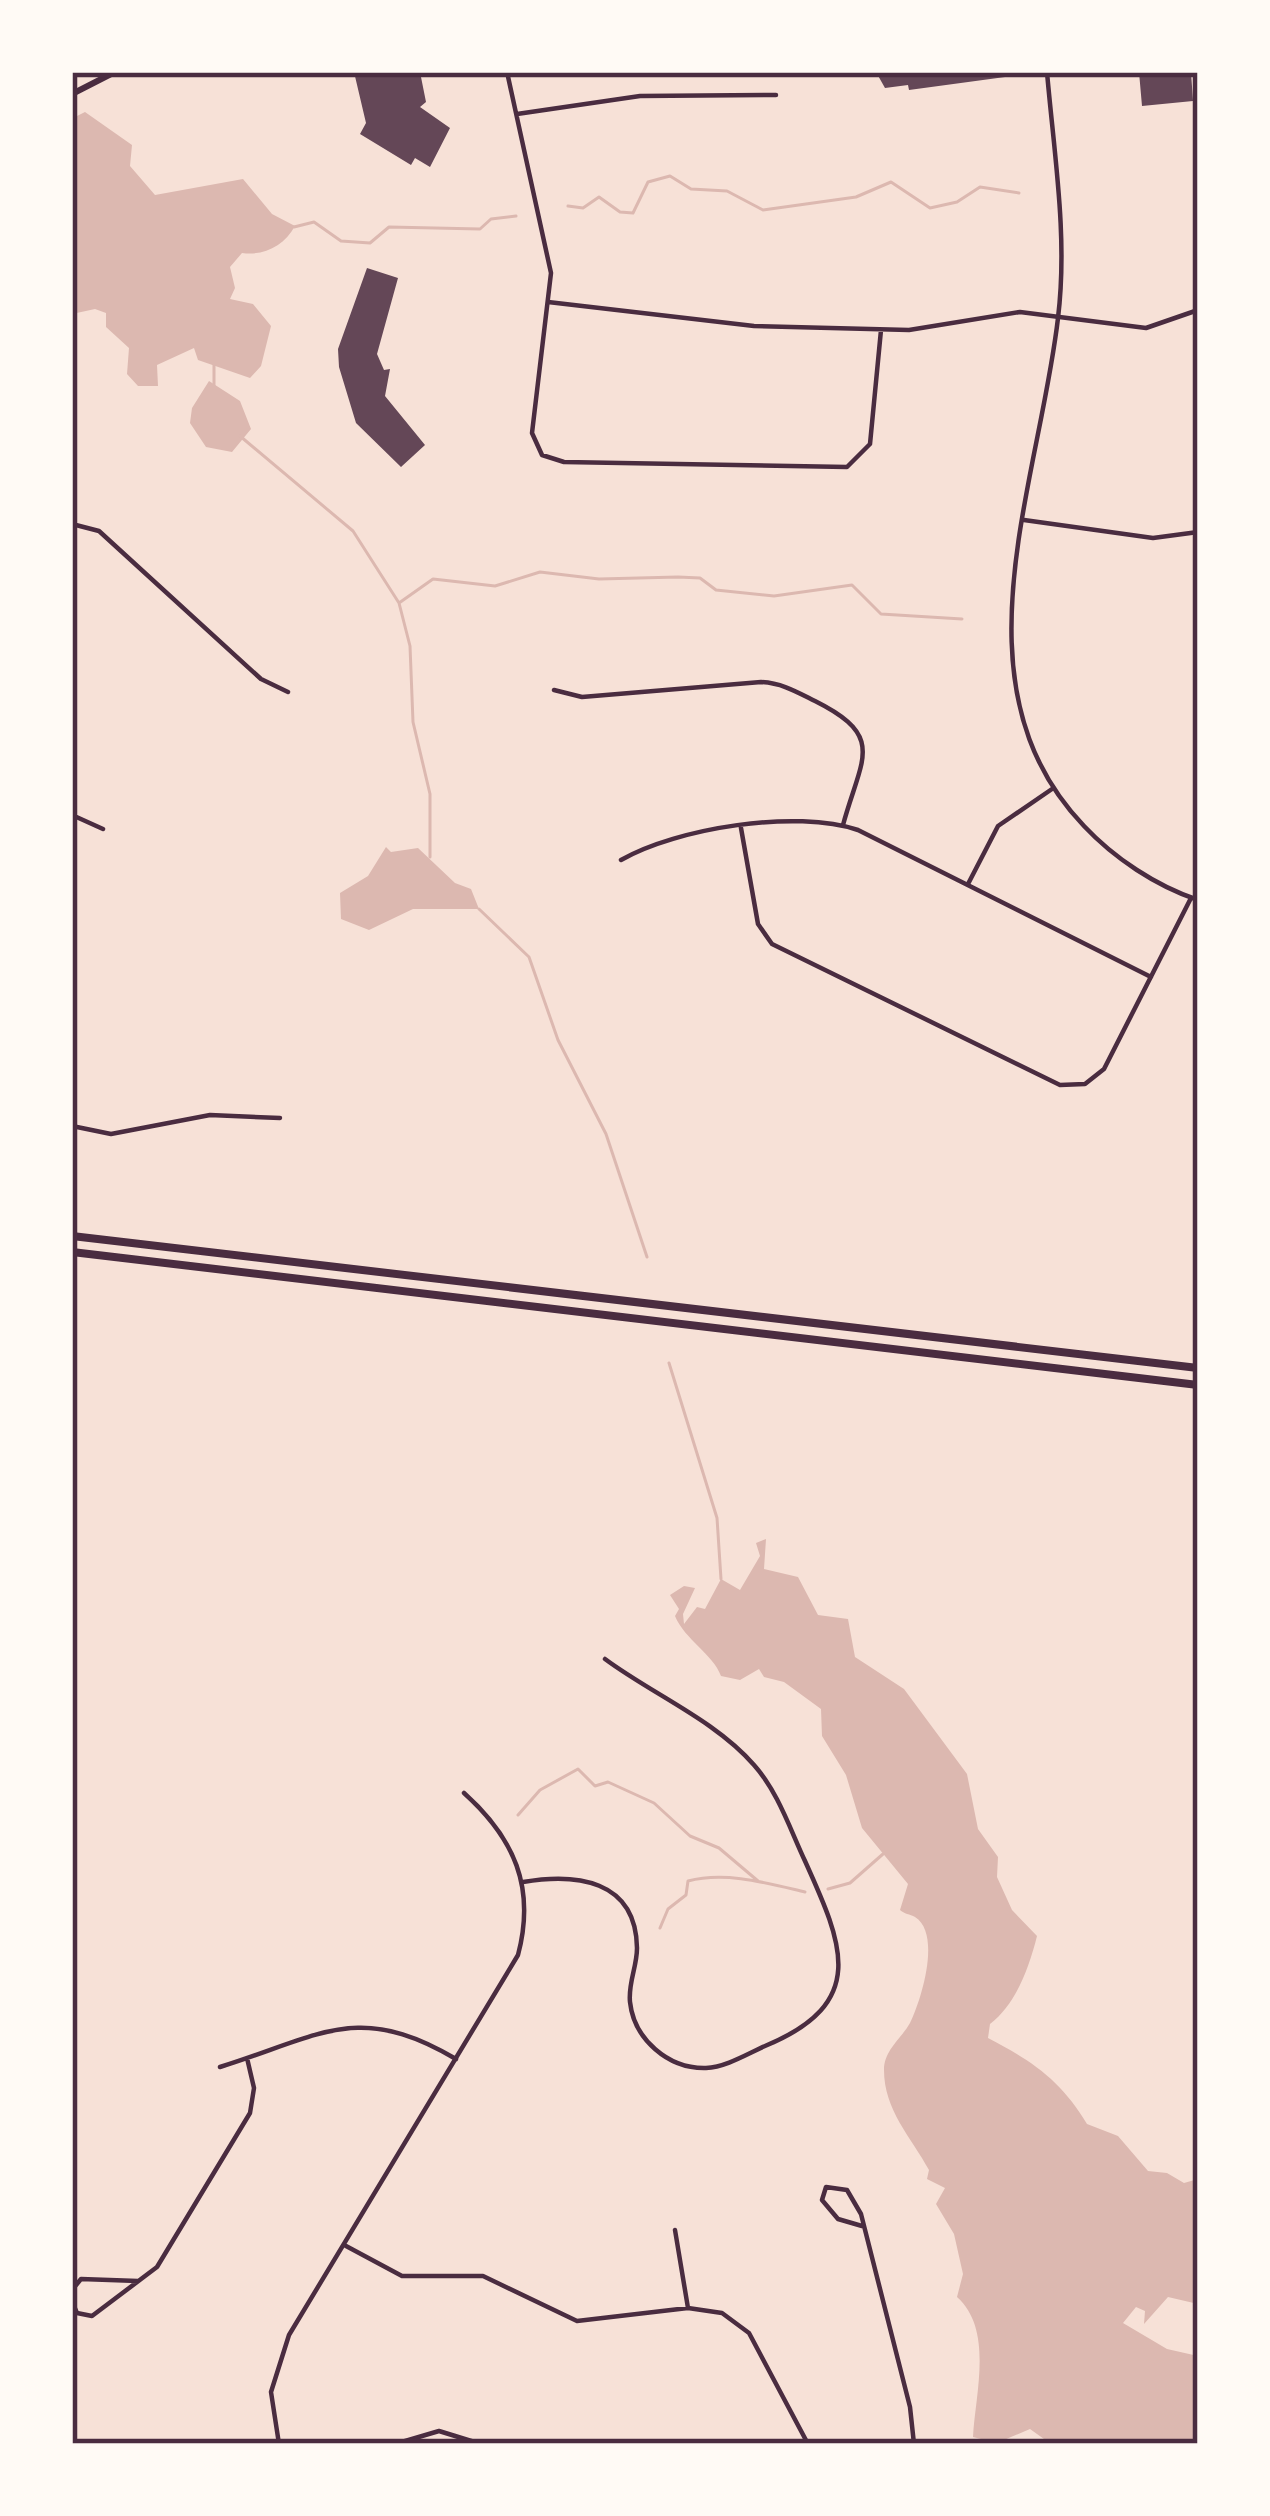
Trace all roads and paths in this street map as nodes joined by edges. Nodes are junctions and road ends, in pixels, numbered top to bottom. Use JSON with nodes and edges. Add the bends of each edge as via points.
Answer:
{"nodes":[{"id":1,"x":115,"y":72,"type":"edge"},
{"id":2,"x":507,"y":72,"type":"edge"},
{"id":3,"x":1047,"y":72,"type":"edge"},
{"id":4,"x":72,"y":94,"type":"edge"},
{"id":5,"x":776,"y":95,"type":"dead end"},
{"id":6,"x":517,"y":114,"type":"junction"},
{"id":7,"x":548,"y":302,"type":"junction"},
{"id":8,"x":1198,"y":310,"type":"edge"},
{"id":9,"x":1059,"y":316,"type":"junction"},
{"id":10,"x":881,"y":330,"type":"junction"},
{"id":11,"x":1024,"y":520,"type":"junction"},
{"id":12,"x":72,"y":524,"type":"edge"},
{"id":13,"x":1198,"y":532,"type":"edge"},
{"id":14,"x":554,"y":690,"type":"dead end"},
{"id":15,"x":288,"y":692,"type":"dead end"},
{"id":16,"x":1052,"y":789,"type":"junction"},
{"id":17,"x":72,"y":815,"type":"edge"},
{"id":18,"x":843,"y":825,"type":"junction"},
{"id":19,"x":741,"y":828,"type":"junction"},
{"id":20,"x":103,"y":829,"type":"dead end"},
{"id":21,"x":620,"y":860,"type":"dead end"},
{"id":22,"x":968,"y":884,"type":"junction"},
{"id":23,"x":1194,"y":899,"type":"edge"},
{"id":24,"x":1151,"y":977,"type":"junction"},
{"id":25,"x":280,"y":1118,"type":"dead end"},
{"id":26,"x":72,"y":1126,"type":"edge"},
{"id":27,"x":72,"y":1236,"type":"edge"},
{"id":28,"x":72,"y":1252,"type":"edge"},
{"id":29,"x":1198,"y":1368,"type":"edge"},
{"id":30,"x":1198,"y":1384,"type":"edge"},
{"id":31,"x":605,"y":1659,"type":"dead end"},
{"id":32,"x":464,"y":1793,"type":"dead end"},
{"id":33,"x":523,"y":1882,"type":"junction"},
{"id":34,"x":247,"y":2058,"type":"junction"},
{"id":35,"x":456,"y":2059,"type":"junction"},
{"id":36,"x":220,"y":2067,"type":"dead end"},
{"id":37,"x":862,"y":2226,"type":"junction"},
{"id":38,"x":675,"y":2230,"type":"dead end"},
{"id":39,"x":346,"y":2246,"type":"junction"},
{"id":40,"x":138,"y":2282,"type":"junction"},
{"id":41,"x":72,"y":2290,"type":"edge"},
{"id":42,"x":72,"y":2301,"type":"edge"},
{"id":43,"x":688,"y":2308,"type":"junction"},
{"id":44,"x":279,"y":2444,"type":"edge"},
{"id":45,"x":395,"y":2444,"type":"edge"},
{"id":46,"x":482,"y":2444,"type":"edge"},
{"id":47,"x":808,"y":2444,"type":"edge"},
{"id":48,"x":914,"y":2444,"type":"edge"}],
"edges":[{"from":1,"to":4,"type":"main road"},
{"from":2,"to":6,"type":"street"},
{"from":3,"to":9,"type":"street","via":[[1061,221]]},
{"from":5,"to":6,"type":"street","via":[[640,96]]},
{"from":6,"to":7,"type":"street","via":[[550,258]]},
{"from":7,"to":10,"type":"street","via":[[754,326]]},
{"from":7,"to":10,"type":"street","via":[[532,434],[542,454],[564,462],[847,467],[870,444]]},
{"from":8,"to":9,"type":"street","via":[[1145,328]]},
{"from":9,"to":10,"type":"street","via":[[1020,312]]},
{"from":9,"to":11,"type":"street"},
{"from":11,"to":13,"type":"street","via":[[1153,538]]},
{"from":11,"to":16,"type":"street","via":[[1011,664],[1023,722]]},
{"from":12,"to":15,"type":"street","via":[[99,531],[261,679]]},
{"from":14,"to":18,"type":"street","via":[[582,697],[785,686],[861,732]]},
{"from":16,"to":22,"type":"street","via":[[998,826]]},
{"from":16,"to":23,"type":"street","via":[[1116,855]]},
{"from":17,"to":20,"type":"street"},
{"from":18,"to":19,"type":"street","via":[[800,819]]},
{"from":18,"to":22,"type":"street"},
{"from":19,"to":21,"type":"street","via":[[668,841]]},
{"from":19,"to":24,"type":"street","via":[[758,924],[772,944],[1052,1083],[1078,1086],[1099,1075]]},
{"from":22,"to":24,"type":"street"},
{"from":23,"to":24,"type":"street"},
{"from":25,"to":26,"type":"street","via":[[209,1115],[111,1134]]},
{"from":27,"to":29,"type":"highway"},
{"from":28,"to":30,"type":"highway"},
{"from":31,"to":33,"type":"street","via":[[741,1751],[771,1789],[836,1930],[841,1961],[832,1996],[801,2031],[718,2067],[680,2064],[636,2024],[629,1991],[636,1940],[619,1901],[579,1877]]},
{"from":32,"to":33,"type":"street","via":[[509,1840]]},
{"from":33,"to":35,"type":"street","via":[[513,1969]]},
{"from":34,"to":35,"type":"street","via":[[378,2025]]},
{"from":34,"to":36,"type":"street"},
{"from":34,"to":40,"type":"street","via":[[250,2113],[167,2252]]},
{"from":35,"to":39,"type":"street"},
{"from":37,"to":37,"type":"street","via":[[832,2215],[822,2200],[826,2188],[847,2190]]},
{"from":37,"to":48,"type":"street"},
{"from":38,"to":43,"type":"street"},
{"from":39,"to":43,"type":"street","via":[[401,2276],[483,2276],[577,2321]]},
{"from":39,"to":44,"type":"street","via":[[277,2363],[272,2417]]},
{"from":40,"to":41,"type":"street","via":[[81,2279]]},
{"from":40,"to":42,"type":"street","via":[[92,2316],[77,2313]]},
{"from":43,"to":47,"type":"street","via":[[722,2313],[749,2333]]},
{"from":45,"to":46,"type":"street","via":[[454,2431]]}]}
